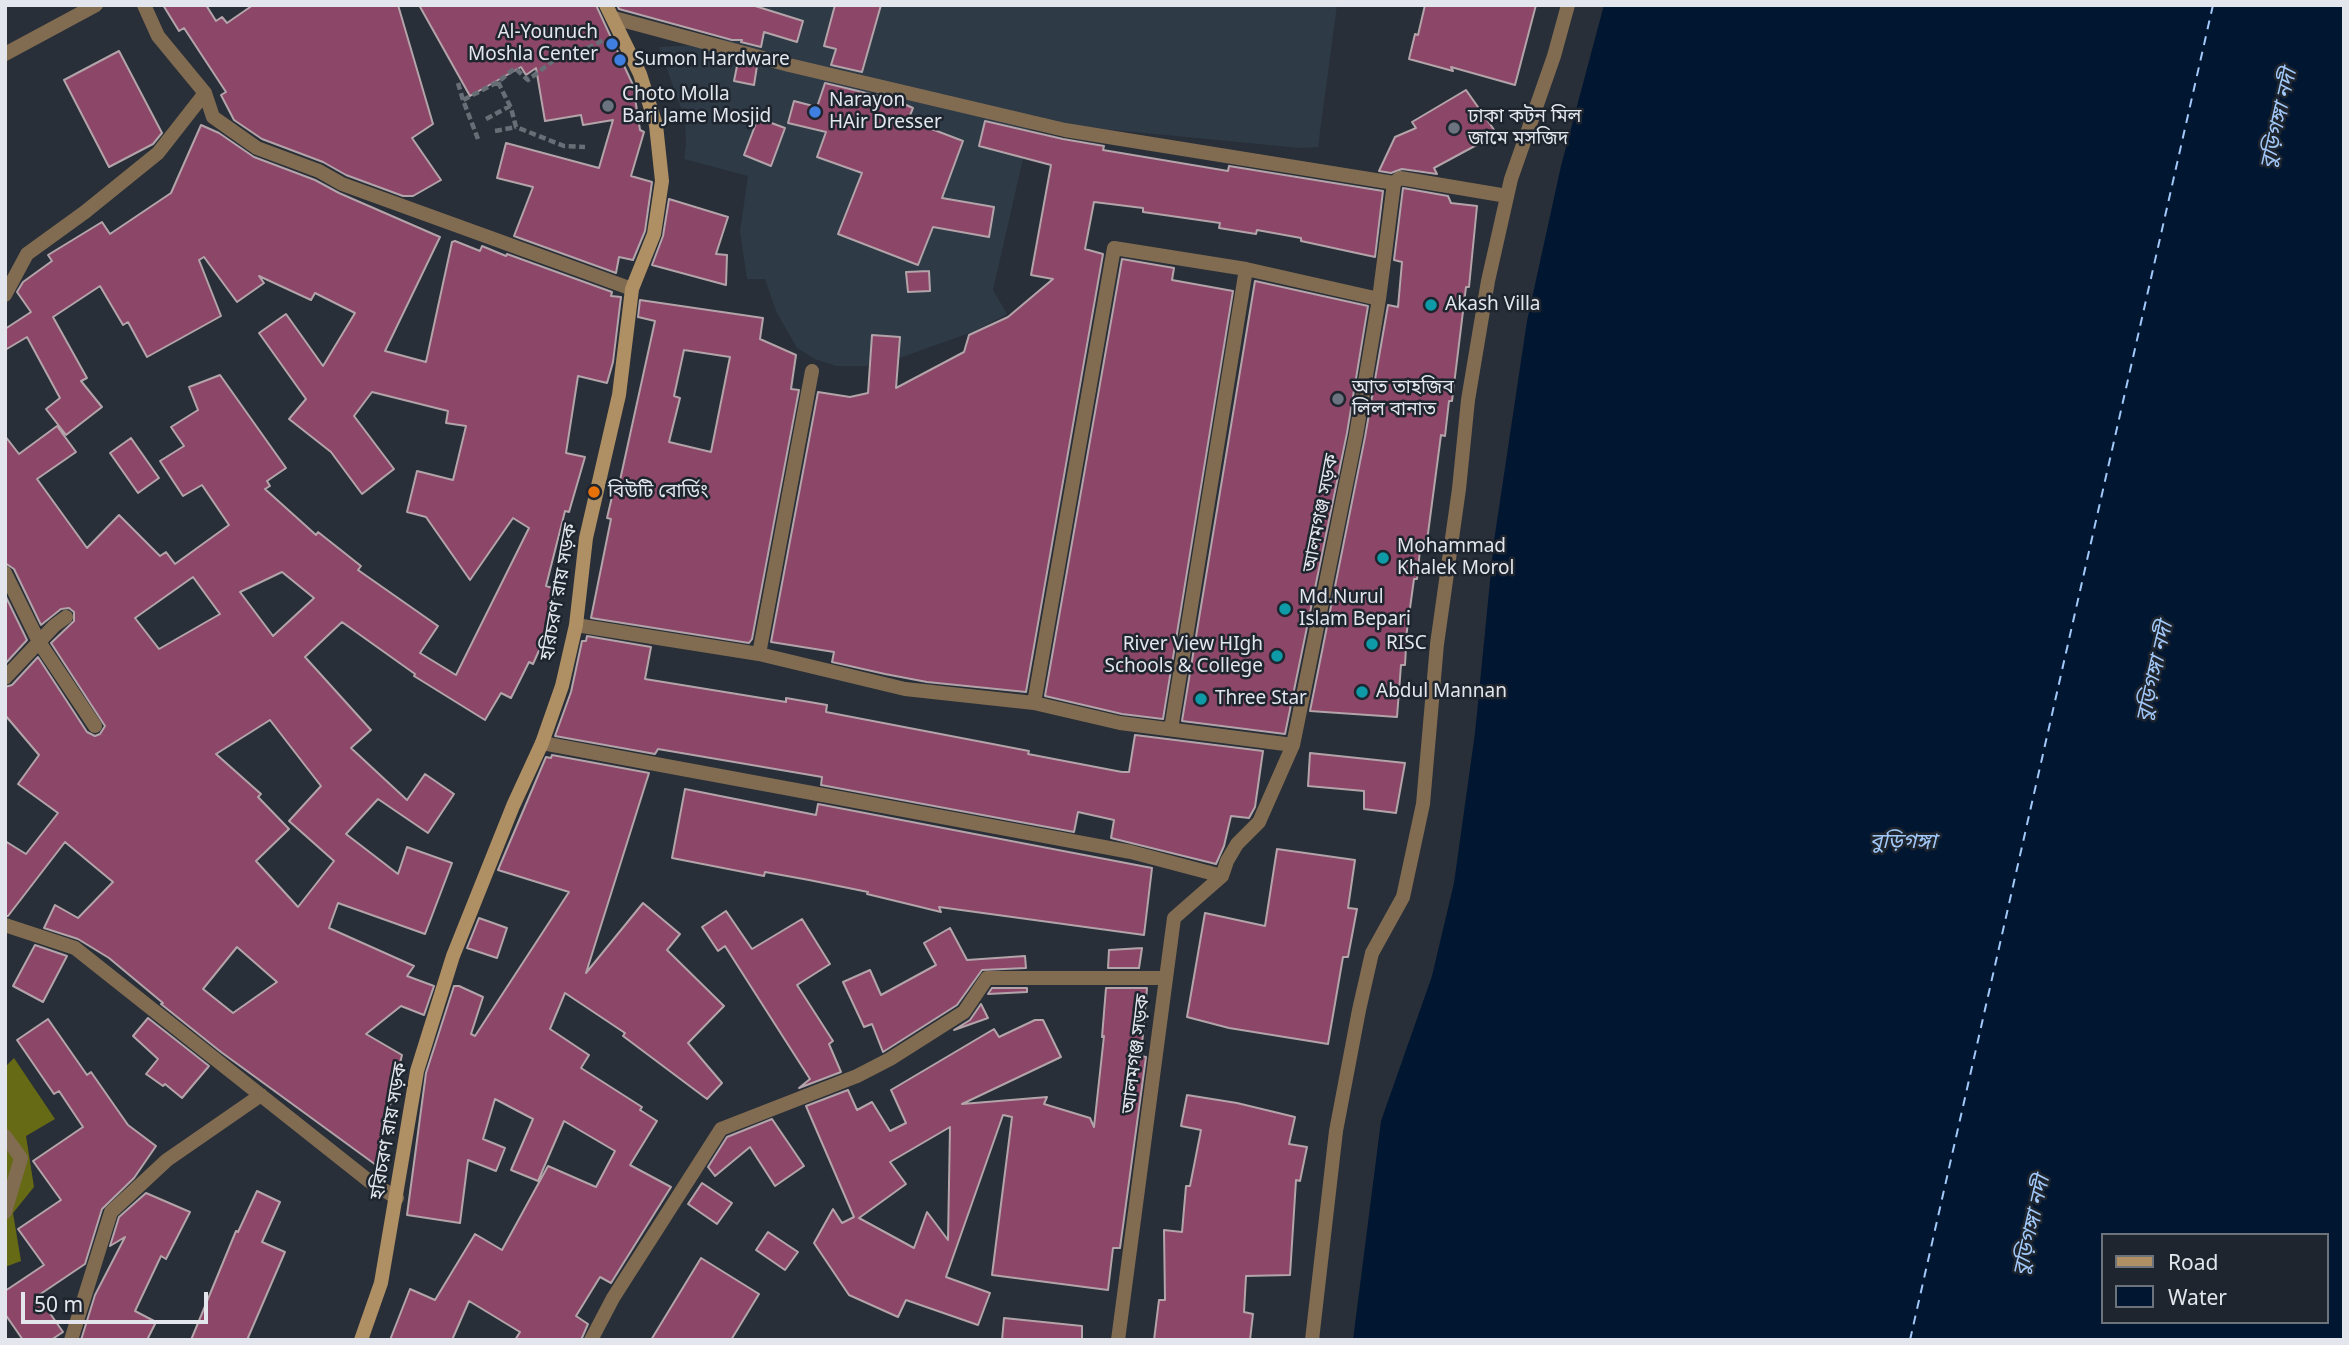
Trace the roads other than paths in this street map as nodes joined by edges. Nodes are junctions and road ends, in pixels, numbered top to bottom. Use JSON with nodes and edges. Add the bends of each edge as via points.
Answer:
{"nodes":[{"id":1,"x":96,"y":5,"type":"edge"},
{"id":2,"x":144,"y":5,"type":"edge"},
{"id":3,"x":607,"y":5,"type":"edge"},
{"id":4,"x":1568,"y":5,"type":"edge"},
{"id":5,"x":617,"y":25,"type":"junction"},
{"id":6,"x":5,"y":54,"type":"edge"},
{"id":7,"x":205,"y":93,"type":"junction"},
{"id":8,"x":1394,"y":183,"type":"junction"},
{"id":9,"x":1507,"y":196,"type":"junction"},
{"id":10,"x":1246,"y":269,"type":"junction"},
{"id":11,"x":632,"y":289,"type":"junction"},
{"id":12,"x":5,"y":295,"type":"edge"},
{"id":13,"x":1379,"y":299,"type":"junction"},
{"id":14,"x":812,"y":371,"type":"dead end"},
{"id":15,"x":5,"y":573,"type":"edge"},
{"id":16,"x":66,"y":617,"type":"dead end"},
{"id":17,"x":576,"y":625,"type":"junction"},
{"id":18,"x":39,"y":642,"type":"junction"},
{"id":19,"x":759,"y":654,"type":"junction"},
{"id":20,"x":5,"y":678,"type":"edge"},
{"id":21,"x":1034,"y":703,"type":"junction"},
{"id":22,"x":95,"y":726,"type":"dead end"},
{"id":23,"x":1171,"y":729,"type":"junction"},
{"id":24,"x":542,"y":743,"type":"junction"},
{"id":25,"x":1293,"y":745,"type":"junction"},
{"id":26,"x":1222,"y":876,"type":"junction"},
{"id":27,"x":5,"y":925,"type":"edge"},
{"id":28,"x":1166,"y":978,"type":"junction"},
{"id":29,"x":261,"y":1096,"type":"junction"},
{"id":30,"x":5,"y":1136,"type":"edge"},
{"id":31,"x":397,"y":1198,"type":"junction"},
{"id":32,"x":5,"y":1212,"type":"edge"},
{"id":33,"x":71,"y":1340,"type":"edge"},
{"id":34,"x":361,"y":1340,"type":"edge"},
{"id":35,"x":592,"y":1340,"type":"edge"},
{"id":36,"x":1118,"y":1340,"type":"edge"},
{"id":37,"x":1312,"y":1340,"type":"edge"}],
"edges":[{"from":1,"to":6,"type":"street"},
{"from":2,"to":7,"type":"street","via":[[158,36]]},
{"from":3,"to":5,"type":"main road","name":"হরিচরণ রায় সড়ক"},
{"from":4,"to":9,"type":"street"},
{"from":5,"to":8,"type":"street","via":[[1065,130]]},
{"from":5,"to":11,"type":"main road","name":"হরিচরণ রায় সড়ক","via":[[640,74],[656,125],[662,181],[654,234]]},
{"from":7,"to":11,"type":"street","via":[[213,117],[257,148],[342,184]]},
{"from":7,"to":12,"type":"street","via":[[158,153],[27,254]]},
{"from":8,"to":9,"type":"street","via":[[1400,178]]},
{"from":8,"to":13,"type":"street","name":"আলমগঞ্জ সড়ক"},
{"from":9,"to":37,"type":"street","via":[[1468,400],[1437,644],[1423,804],[1403,897],[1372,953],[1359,1010],[1336,1131]]},
{"from":10,"to":13,"type":"street"},
{"from":10,"to":21,"type":"street","via":[[1114,248]]},
{"from":10,"to":23,"type":"street"},
{"from":11,"to":17,"type":"main road","name":"হরিচরণ রায় সড়ক","via":[[619,395],[586,538]]},
{"from":13,"to":25,"type":"street","name":"আলমগঞ্জ সড়ক"},
{"from":14,"to":19,"type":"street"},
{"from":15,"to":18,"type":"street"},
{"from":16,"to":18,"type":"street"},
{"from":17,"to":19,"type":"street"},
{"from":17,"to":24,"type":"main road","name":"হরিচরণ রায় সড়ক"},
{"from":18,"to":20,"type":"street"},
{"from":18,"to":22,"type":"street"},
{"from":19,"to":21,"type":"street","via":[[905,689]]},
{"from":21,"to":23,"type":"street","via":[[1120,723]]},
{"from":23,"to":25,"type":"street"},
{"from":24,"to":26,"type":"street","via":[[1131,852]]},
{"from":24,"to":31,"type":"main road","name":"হরিচরণ রায় সড়ক","via":[[453,956],[417,1071]]},
{"from":25,"to":26,"type":"street","name":"আলমগঞ্জ সড়ক","via":[[1259,822],[1237,844]]},
{"from":26,"to":28,"type":"street","name":"আলমগঞ্জ সড়ক","via":[[1174,918]]},
{"from":27,"to":29,"type":"street","via":[[75,948]]},
{"from":28,"to":35,"type":"street","via":[[988,978],[964,1012],[890,1059],[720,1129],[613,1298]]},
{"from":28,"to":36,"type":"street","name":"আলমগঞ্জ সড়ক"},
{"from":29,"to":31,"type":"street"},
{"from":29,"to":33,"type":"street","via":[[167,1160],[111,1212]]},
{"from":30,"to":32,"type":"street","via":[[21,1158]]},
{"from":31,"to":34,"type":"main road","name":"হরিচরণ রায় সড়ক","via":[[381,1283]]}]}
